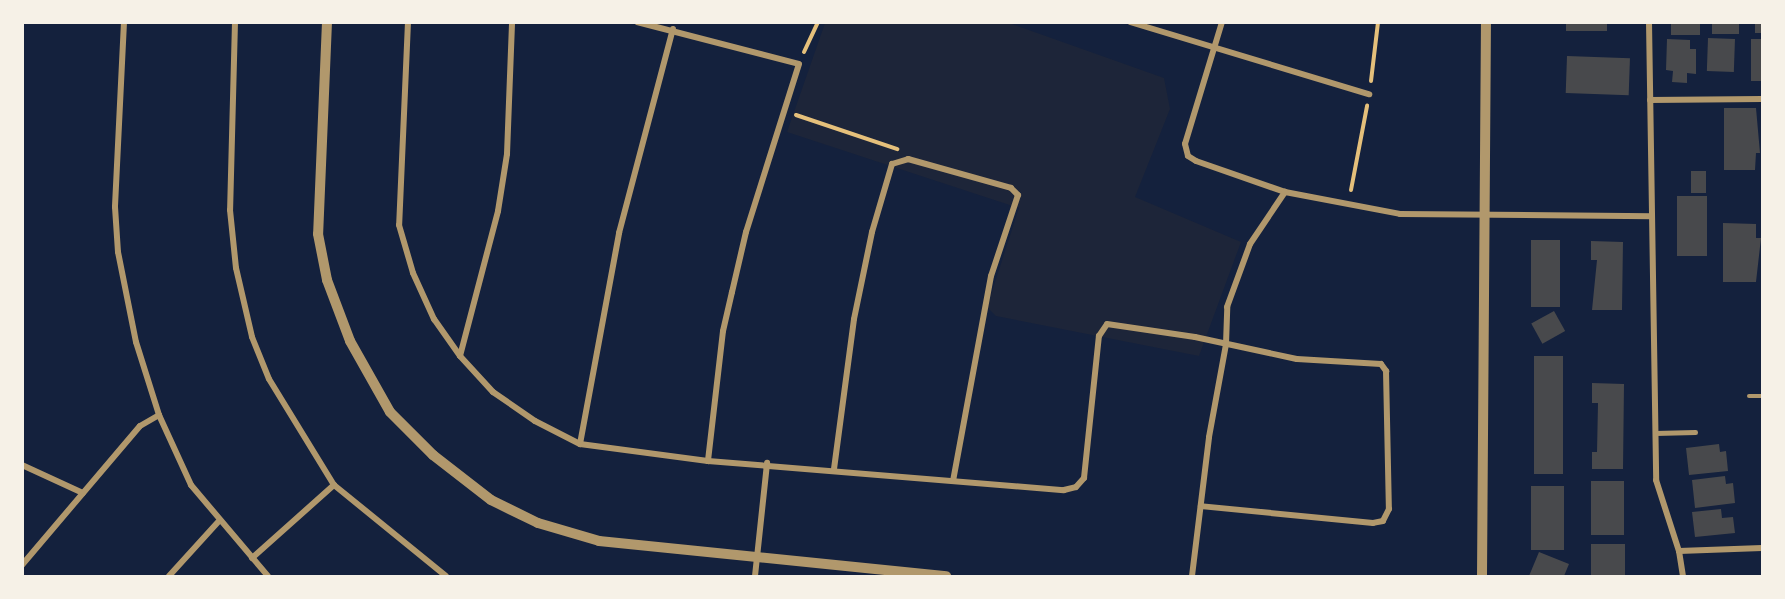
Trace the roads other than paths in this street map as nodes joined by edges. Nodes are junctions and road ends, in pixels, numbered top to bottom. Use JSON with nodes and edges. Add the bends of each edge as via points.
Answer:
{"nodes":[{"id":1,"x":124,"y":22,"type":"edge"},
{"id":2,"x":236,"y":22,"type":"edge"},
{"id":3,"x":327,"y":22,"type":"edge"},
{"id":4,"x":408,"y":22,"type":"edge"},
{"id":5,"x":512,"y":22,"type":"edge"},
{"id":6,"x":637,"y":22,"type":"edge"},
{"id":7,"x":1130,"y":22,"type":"edge"},
{"id":8,"x":1222,"y":22,"type":"edge"},
{"id":9,"x":1486,"y":22,"type":"edge"},
{"id":10,"x":1649,"y":22,"type":"edge"},
{"id":11,"x":673,"y":29,"type":"junction"},
{"id":12,"x":1216,"y":48,"type":"junction"},
{"id":13,"x":1370,"y":94,"type":"road end"},
{"id":14,"x":1762,"y":99,"type":"edge"},
{"id":15,"x":1650,"y":100,"type":"junction"},
{"id":16,"x":1285,"y":192,"type":"junction"},
{"id":17,"x":1652,"y":216,"type":"junction"},
{"id":18,"x":1485,"y":217,"type":"junction"},
{"id":19,"x":1226,"y":344,"type":"junction"},
{"id":20,"x":460,"y":356,"type":"junction"},
{"id":21,"x":1749,"y":396,"type":"dead end"},
{"id":22,"x":1762,"y":396,"type":"edge"},
{"id":23,"x":159,"y":415,"type":"junction"},
{"id":24,"x":1695,"y":432,"type":"dead end"},
{"id":25,"x":1655,"y":433,"type":"junction"},
{"id":26,"x":580,"y":444,"type":"junction"},
{"id":27,"x":708,"y":461,"type":"junction"},
{"id":28,"x":767,"y":463,"type":"junction"},
{"id":29,"x":22,"y":465,"type":"edge"},
{"id":30,"x":834,"y":469,"type":"junction"},
{"id":31,"x":953,"y":481,"type":"junction"},
{"id":32,"x":334,"y":486,"type":"junction"},
{"id":33,"x":83,"y":493,"type":"junction"},
{"id":34,"x":1201,"y":506,"type":"junction"},
{"id":35,"x":218,"y":522,"type":"junction"},
{"id":36,"x":1762,"y":548,"type":"edge"},
{"id":37,"x":1679,"y":550,"type":"junction"},
{"id":38,"x":252,"y":558,"type":"junction"},
{"id":39,"x":757,"y":559,"type":"junction"},
{"id":40,"x":22,"y":565,"type":"edge"},
{"id":41,"x":169,"y":576,"type":"edge"},
{"id":42,"x":268,"y":576,"type":"edge"},
{"id":43,"x":446,"y":576,"type":"edge"},
{"id":44,"x":755,"y":576,"type":"edge"},
{"id":45,"x":946,"y":576,"type":"edge"},
{"id":46,"x":1192,"y":576,"type":"edge"},
{"id":47,"x":1482,"y":576,"type":"edge"},
{"id":48,"x":1683,"y":576,"type":"edge"}],
"edges":[{"from":1,"to":23,"type":"street","via":[[115,207],[118,252],[136,342]]},
{"from":2,"to":32,"type":"street","via":[[230,210],[242,300],[269,379]]},
{"from":3,"to":39,"type":"street","via":[[318,234],[327,280],[350,340],[390,412],[433,456],[491,500],[538,523],[598,541]]},
{"from":4,"to":20,"type":"street","via":[[399,225],[413,273],[434,319]]},
{"from":5,"to":20,"type":"street","via":[[507,154],[498,211]]},
{"from":6,"to":11,"type":"street"},
{"from":7,"to":12,"type":"street"},
{"from":8,"to":12,"type":"street"},
{"from":9,"to":18,"type":"street"},
{"from":10,"to":15,"type":"street"},
{"from":11,"to":26,"type":"street","via":[[619,233]]},
{"from":11,"to":27,"type":"street","via":[[799,64],[746,232],[723,331]]},
{"from":12,"to":13,"type":"street"},
{"from":12,"to":16,"type":"street","via":[[1185,144],[1188,156]]},
{"from":14,"to":15,"type":"street"},
{"from":15,"to":17,"type":"street"},
{"from":16,"to":18,"type":"street","via":[[1400,214]]},
{"from":16,"to":19,"type":"street","via":[[1250,244],[1227,307]]},
{"from":17,"to":18,"type":"street"},
{"from":17,"to":25,"type":"street"},
{"from":18,"to":47,"type":"street"},
{"from":19,"to":31,"type":"street","via":[[1107,324],[1099,336],[1084,478],[1076,487],[1064,490]]},
{"from":19,"to":34,"type":"street"},
{"from":19,"to":34,"type":"street","via":[[1297,359],[1381,364],[1386,371],[1389,509],[1383,521],[1373,524]]},
{"from":20,"to":26,"type":"street","via":[[493,392],[535,422]]},
{"from":21,"to":22,"type":"lane"},
{"from":23,"to":33,"type":"street","via":[[140,426]]},
{"from":23,"to":35,"type":"street","via":[[191,485]]},
{"from":24,"to":25,"type":"lane"},
{"from":25,"to":37,"type":"street","via":[[1656,480]]},
{"from":26,"to":27,"type":"street"},
{"from":27,"to":28,"type":"street"},
{"from":28,"to":30,"type":"street"},
{"from":28,"to":39,"type":"street"},
{"from":29,"to":33,"type":"street"},
{"from":30,"to":31,"type":"street"},
{"from":30,"to":31,"type":"street","via":[[854,319],[872,232],[892,164],[908,159],[1011,188],[1018,195],[991,276]]},
{"from":32,"to":38,"type":"street"},
{"from":32,"to":43,"type":"street"},
{"from":33,"to":40,"type":"street"},
{"from":34,"to":46,"type":"street"},
{"from":35,"to":38,"type":"street"},
{"from":35,"to":41,"type":"street"},
{"from":36,"to":37,"type":"street"},
{"from":37,"to":48,"type":"street"},
{"from":38,"to":42,"type":"street"},
{"from":39,"to":44,"type":"street"},
{"from":39,"to":45,"type":"street"}]}
